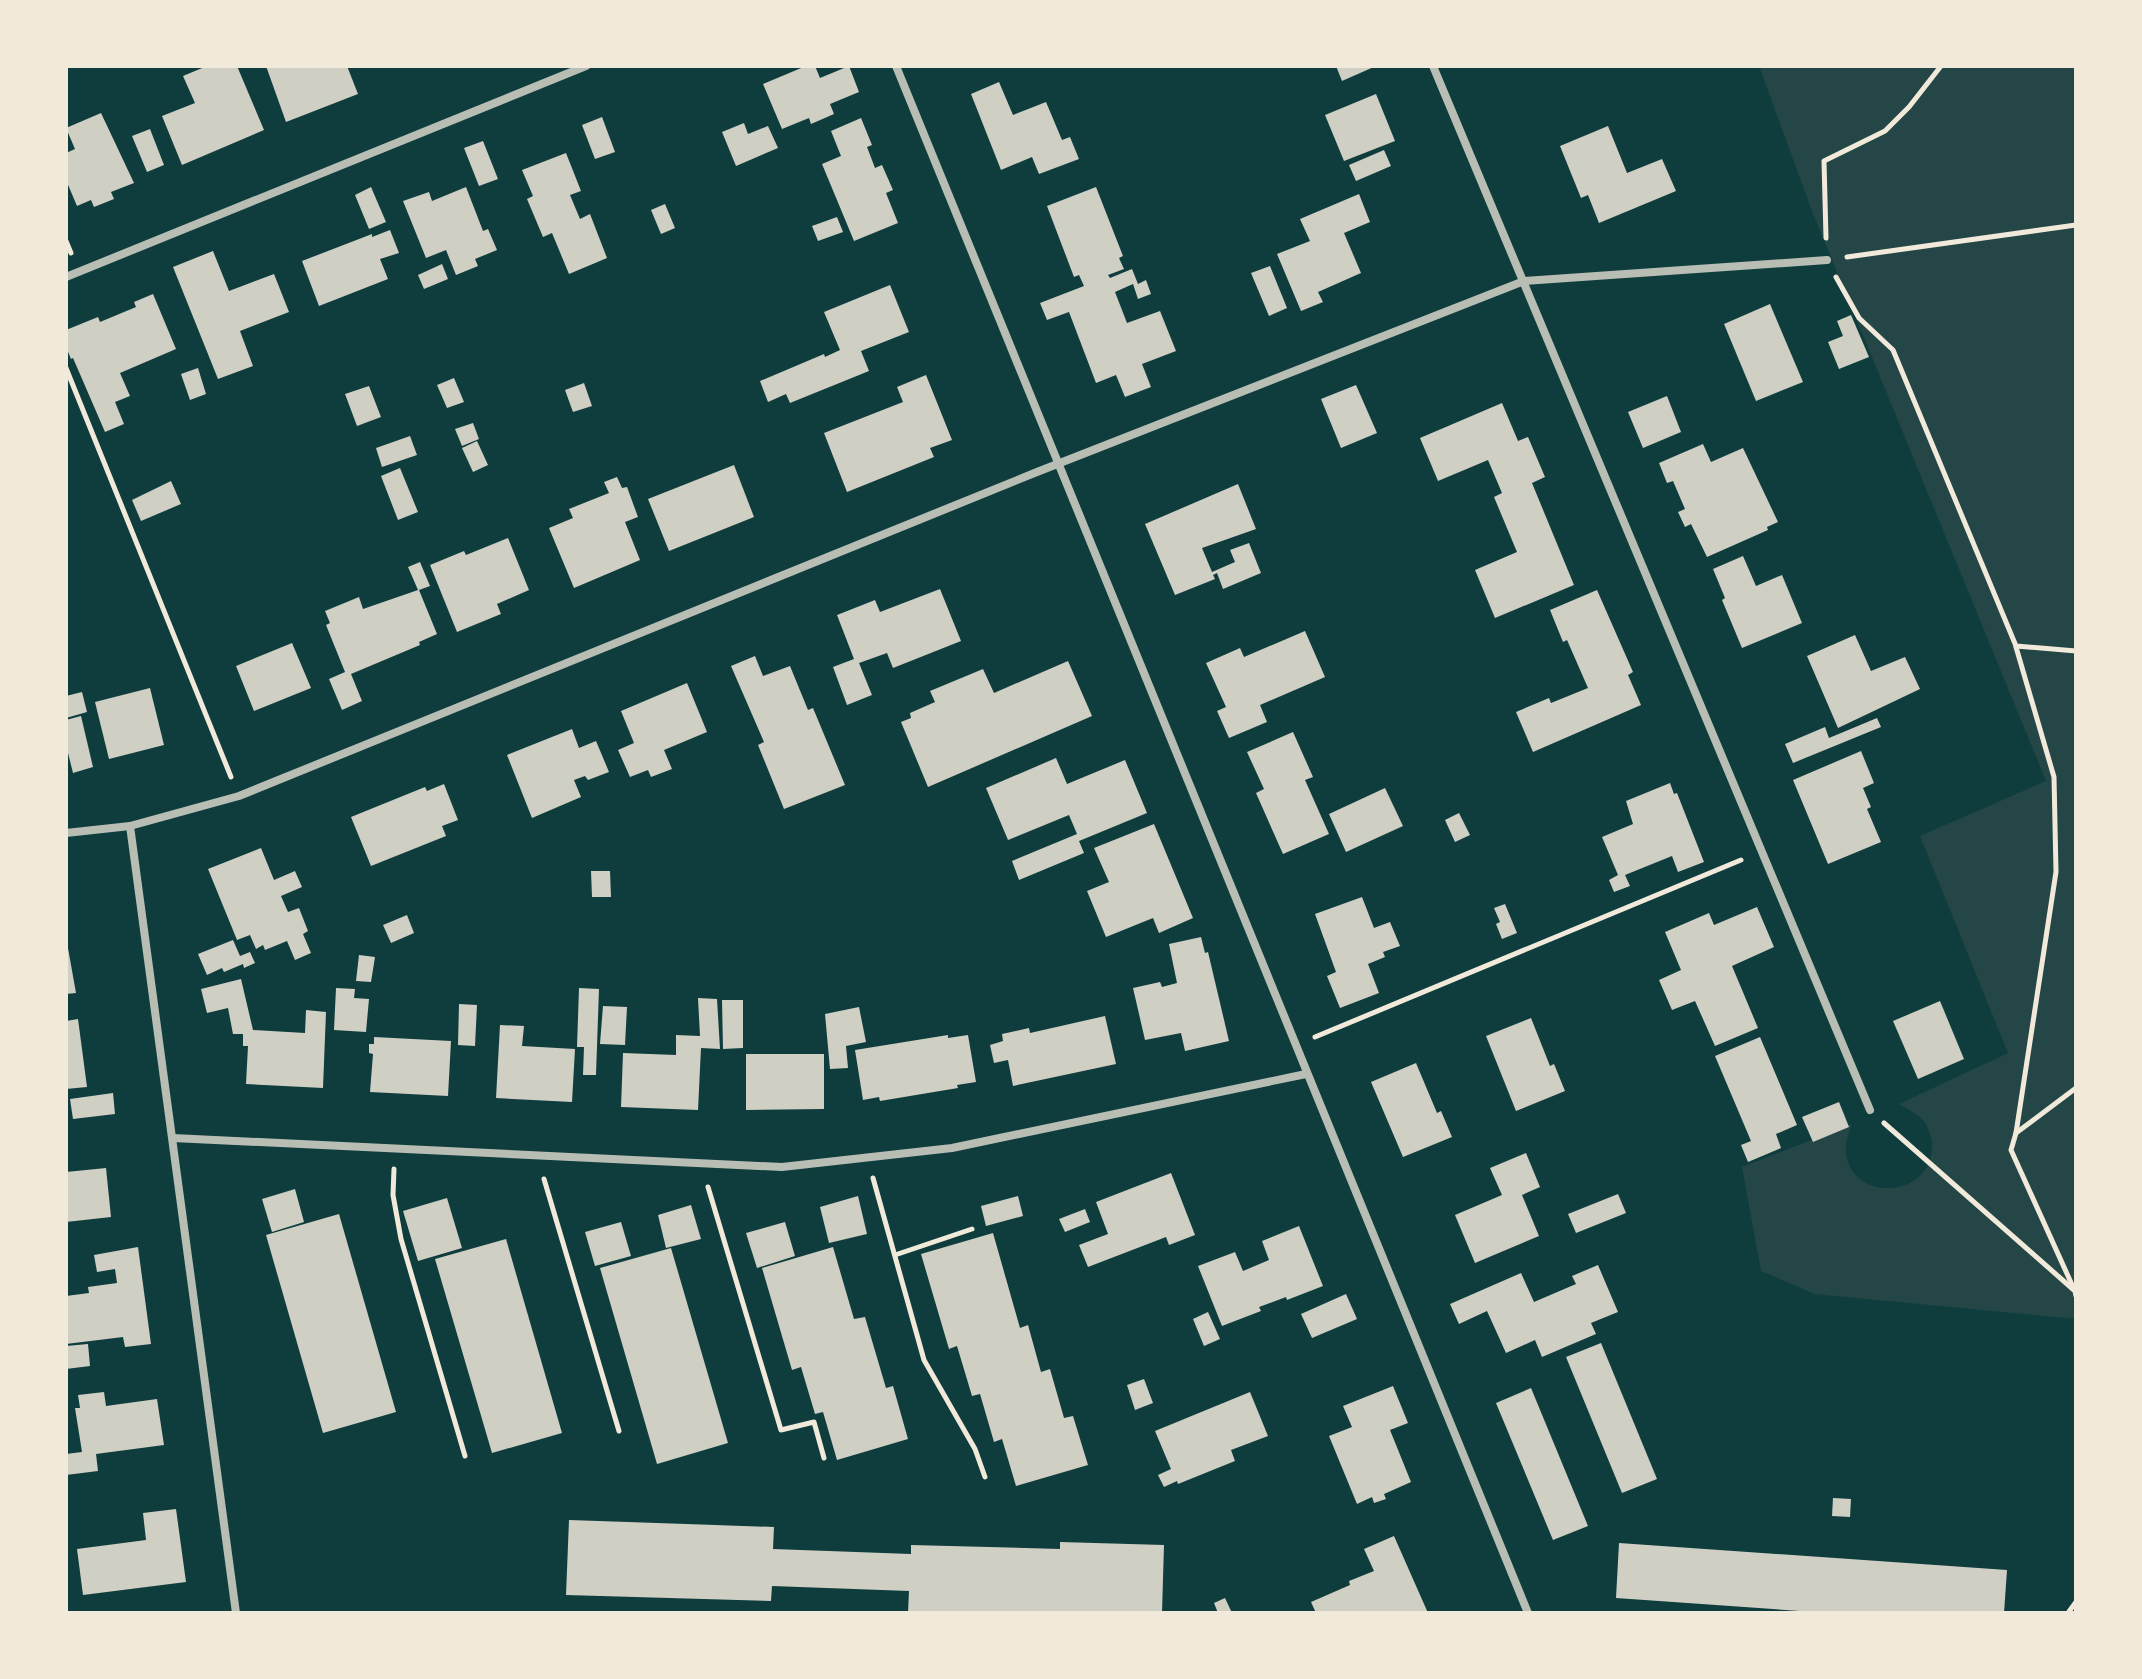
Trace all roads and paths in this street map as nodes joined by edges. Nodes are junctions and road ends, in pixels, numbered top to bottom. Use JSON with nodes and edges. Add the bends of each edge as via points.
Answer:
{"nodes":[{"id":1,"x":586,"y":66,"type":"edge"},
{"id":2,"x":896,"y":66,"type":"edge"},
{"id":3,"x":1433,"y":66,"type":"edge"},
{"id":4,"x":1941,"y":66,"type":"edge"},
{"id":5,"x":2076,"y":225,"type":"edge"},
{"id":6,"x":1827,"y":260,"type":"junction"},
{"id":7,"x":66,"y":277,"type":"edge"},
{"id":8,"x":1524,"y":281,"type":"junction"},
{"id":9,"x":66,"y":368,"type":"edge"},
{"id":10,"x":1058,"y":464,"type":"junction"},
{"id":11,"x":2016,"y":646,"type":"junction"},
{"id":12,"x":2076,"y":651,"type":"edge"},
{"id":13,"x":239,"y":796,"type":"junction"},
{"id":14,"x":130,"y":826,"type":"junction"},
{"id":15,"x":66,"y":833,"type":"edge"},
{"id":16,"x":1761,"y":851,"type":"junction"},
{"id":17,"x":1295,"y":1046,"type":"junction"},
{"id":18,"x":1306,"y":1074,"type":"junction"},
{"id":19,"x":2076,"y":1088,"type":"edge"},
{"id":20,"x":1870,"y":1110,"type":"joint"},
{"id":21,"x":2016,"y":1133,"type":"junction"},
{"id":22,"x":173,"y":1138,"type":"junction"},
{"id":23,"x":394,"y":1148,"type":"junction"},
{"id":24,"x":536,"y":1155,"type":"junction"},
{"id":25,"x":867,"y":1158,"type":"junction"},
{"id":26,"x":701,"y":1163,"type":"junction"},
{"id":27,"x":972,"y":1229,"type":"dead end"},
{"id":28,"x":895,"y":1255,"type":"junction"},
{"id":29,"x":2075,"y":1293,"type":"edge"},
{"id":30,"x":619,"y":1431,"type":"dead end"},
{"id":31,"x":465,"y":1456,"type":"dead end"},
{"id":32,"x":824,"y":1458,"type":"dead end"},
{"id":33,"x":985,"y":1477,"type":"dead end"},
{"id":34,"x":2076,"y":1602,"type":"edge"},
{"id":35,"x":236,"y":1613,"type":"edge"},
{"id":36,"x":1528,"y":1613,"type":"edge"},
{"id":37,"x":2068,"y":1613,"type":"edge"}],
"edges":[{"from":1,"to":7,"type":"street"},
{"from":2,"to":10,"type":"street"},
{"from":3,"to":8,"type":"street"},
{"from":4,"to":6,"type":"path","via":[[1885,131],[1824,161]]},
{"from":5,"to":6,"type":"path"},
{"from":6,"to":8,"type":"street"},
{"from":6,"to":11,"type":"path","via":[[1859,318],[1893,350]]},
{"from":8,"to":10,"type":"street"},
{"from":8,"to":16,"type":"street"},
{"from":9,"to":13,"type":"path"},
{"from":10,"to":13,"type":"street"},
{"from":10,"to":17,"type":"street"},
{"from":11,"to":12,"type":"path"},
{"from":11,"to":21,"type":"path","via":[[2054,777],[2056,872]]},
{"from":13,"to":14,"type":"street"},
{"from":14,"to":15,"type":"street"},
{"from":14,"to":22,"type":"street"},
{"from":16,"to":17,"type":"path"},
{"from":16,"to":20,"type":"street"},
{"from":17,"to":18,"type":"street"},
{"from":18,"to":25,"type":"street","via":[[952,1148]]},
{"from":18,"to":36,"type":"street"},
{"from":19,"to":21,"type":"path"},
{"from":20,"to":29,"type":"path"},
{"from":21,"to":29,"type":"path","via":[[2011,1150]]},
{"from":22,"to":23,"type":"street"},
{"from":22,"to":35,"type":"street"},
{"from":23,"to":24,"type":"street"},
{"from":23,"to":31,"type":"path","via":[[395,1214]]},
{"from":24,"to":26,"type":"street"},
{"from":24,"to":30,"type":"path"},
{"from":25,"to":26,"type":"street","via":[[782,1167]]},
{"from":25,"to":28,"type":"path"},
{"from":26,"to":32,"type":"path","via":[[781,1430],[814,1422]]},
{"from":27,"to":28,"type":"path"},
{"from":28,"to":33,"type":"path","via":[[924,1360],[975,1449]]},
{"from":34,"to":37,"type":"path"}]}
